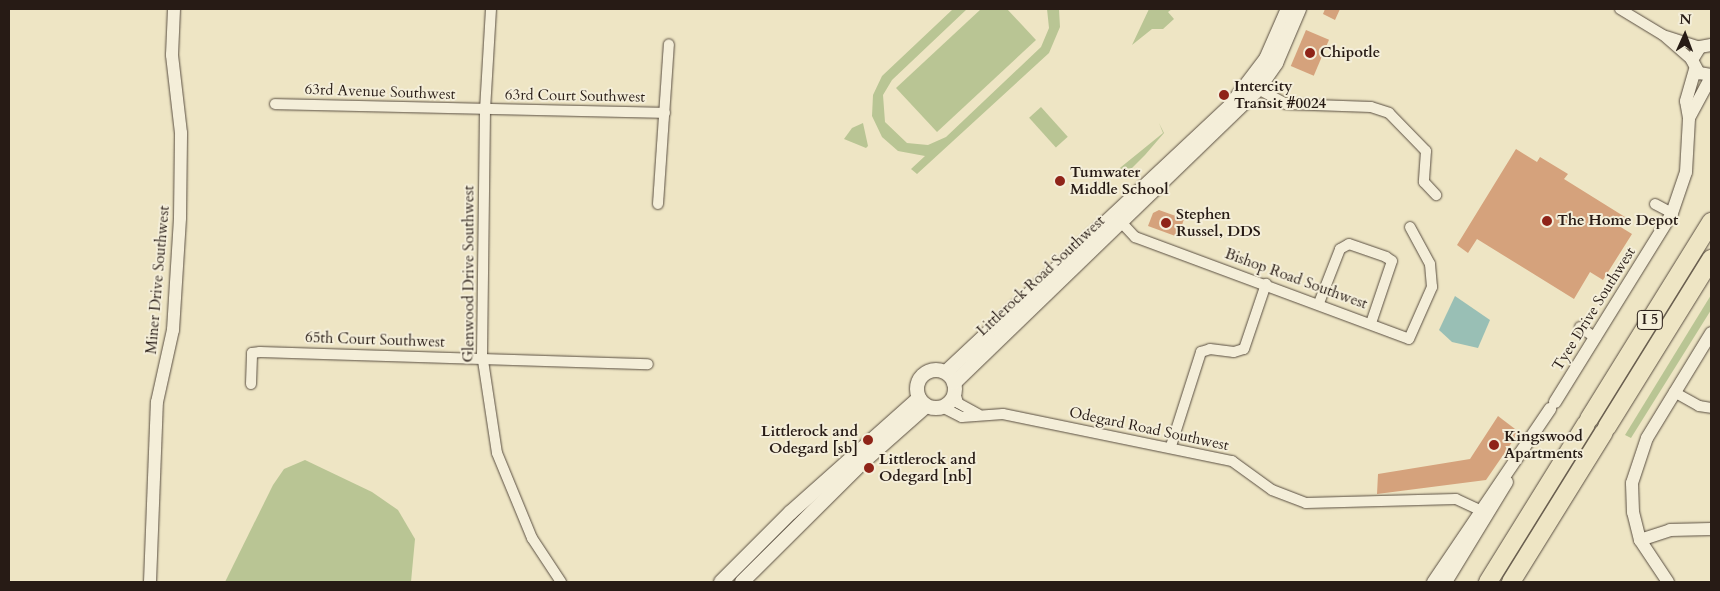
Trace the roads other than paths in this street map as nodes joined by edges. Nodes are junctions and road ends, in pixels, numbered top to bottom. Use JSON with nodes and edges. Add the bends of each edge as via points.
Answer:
{"nodes":[{"id":1,"x":174,"y":9,"type":"edge"},
{"id":2,"x":491,"y":9,"type":"edge"},
{"id":3,"x":1288,"y":9,"type":"edge"},
{"id":4,"x":1299,"y":9,"type":"edge"},
{"id":5,"x":1620,"y":9,"type":"edge"},
{"id":6,"x":1663,"y":35,"type":"junction"},
{"id":7,"x":669,"y":44,"type":"dead end"},
{"id":8,"x":1708,"y":46,"type":"edge"},
{"id":9,"x":1694,"y":65,"type":"junction"},
{"id":10,"x":1711,"y":76,"type":"edge"},
{"id":11,"x":1258,"y":89,"type":"junction"},
{"id":12,"x":275,"y":104,"type":"dead end"},
{"id":13,"x":485,"y":110,"type":"junction"},
{"id":14,"x":665,"y":113,"type":"junction"},
{"id":15,"x":1689,"y":118,"type":"junction"},
{"id":16,"x":1436,"y":195,"type":"dead end"},
{"id":17,"x":658,"y":204,"type":"dead end"},
{"id":18,"x":1655,"y":204,"type":"dead end"},
{"id":19,"x":1672,"y":213,"type":"junction"},
{"id":20,"x":1121,"y":222,"type":"junction"},
{"id":21,"x":1711,"y":222,"type":"edge"},
{"id":22,"x":1410,"y":227,"type":"dead end"},
{"id":23,"x":1711,"y":259,"type":"edge"},
{"id":24,"x":1266,"y":284,"type":"junction"},
{"id":25,"x":1319,"y":303,"type":"junction"},
{"id":26,"x":1371,"y":323,"type":"junction"},
{"id":27,"x":1580,"y":327,"type":"dead end"},
{"id":28,"x":1711,"y":333,"type":"edge"},
{"id":29,"x":1596,"y":338,"type":"junction"},
{"id":30,"x":483,"y":360,"type":"junction"},
{"id":31,"x":648,"y":364,"type":"dead end"},
{"id":32,"x":951,"y":382,"type":"junction"},
{"id":33,"x":251,"y":384,"type":"dead end"},
{"id":34,"x":1674,"y":392,"type":"junction"},
{"id":35,"x":922,"y":402,"type":"junction"},
{"id":36,"x":1555,"y":402,"type":"dead end"},
{"id":37,"x":942,"y":407,"type":"junction"},
{"id":38,"x":1711,"y":408,"type":"edge"},
{"id":39,"x":979,"y":414,"type":"junction"},
{"id":40,"x":1171,"y":446,"type":"junction"},
{"id":41,"x":1484,"y":512,"type":"junction"},
{"id":42,"x":1711,"y":529,"type":"edge"},
{"id":43,"x":1640,"y":540,"type":"junction"},
{"id":44,"x":150,"y":582,"type":"edge"},
{"id":45,"x":561,"y":582,"type":"edge"},
{"id":46,"x":721,"y":582,"type":"edge"},
{"id":47,"x":742,"y":582,"type":"edge"},
{"id":48,"x":1433,"y":582,"type":"edge"},
{"id":49,"x":1446,"y":582,"type":"edge"},
{"id":50,"x":1488,"y":582,"type":"edge"},
{"id":51,"x":1511,"y":582,"type":"edge"},
{"id":52,"x":1668,"y":582,"type":"edge"}],
"edges":[{"from":1,"to":44,"type":"street","name":"Miner Drive Southwest","via":[[172,55],[181,132],[180,218],[173,330],[155,424]]},
{"from":2,"to":13,"type":"street","name":"Glenwood Drive Southwest"},
{"from":3,"to":32,"type":"main road","name":"Littlerock Road Southwest","via":[[1266,59],[1231,105]]},
{"from":4,"to":11,"type":"main road","name":"Littlerock Road Southwest","via":[[1276,63]]},
{"from":5,"to":6,"type":"street"},
{"from":6,"to":8,"type":"street"},
{"from":6,"to":9,"type":"street"},
{"from":7,"to":14,"type":"street","name":"63rd Court Southwest"},
{"from":8,"to":9,"type":"street","name":"Tyee Drive Southwest"},
{"from":9,"to":10,"type":"street","name":"Tyee Drive Southwest"},
{"from":9,"to":15,"type":"street","name":"Tyee Drive Southwest","via":[[1686,101]]},
{"from":10,"to":15,"type":"street","name":"Tyee Drive Southwest"},
{"from":11,"to":16,"type":"street","via":[[1286,104],[1371,107],[1389,113],[1426,152],[1424,182]]},
{"from":11,"to":20,"type":"main road","name":"Littlerock Road Southwest"},
{"from":12,"to":13,"type":"street","name":"63rd Avenue Southwest"},
{"from":13,"to":14,"type":"street","name":"63rd Court Southwest"},
{"from":13,"to":30,"type":"street","name":"Glenwood Drive Southwest"},
{"from":14,"to":17,"type":"street","name":"63rd Court Southwest"},
{"from":15,"to":19,"type":"street","name":"Tyee Drive Southwest","via":[[1686,172]]},
{"from":18,"to":19,"type":"street"},
{"from":19,"to":29,"type":"street","name":"Tyee Drive Southwest"},
{"from":20,"to":24,"type":"street","name":"Bishop Road Southwest","via":[[1135,238]]},
{"from":20,"to":32,"type":"main road","name":"Littlerock Road Southwest"},
{"from":21,"to":50,"type":"highway","number":"I 5"},
{"from":22,"to":26,"type":"street","name":"Bishop Road Southwest","via":[[1430,264],[1432,287],[1409,339]]},
{"from":23,"to":51,"type":"highway","number":"I 5"},
{"from":24,"to":25,"type":"street","name":"Bishop Road Southwest"},
{"from":24,"to":40,"type":"street","via":[[1244,349],[1234,352],[1210,348],[1201,352]]},
{"from":25,"to":26,"type":"street","name":"Bishop Road Southwest"},
{"from":25,"to":26,"type":"street","via":[[1340,249],[1349,244],[1386,257],[1392,261]]},
{"from":27,"to":29,"type":"street"},
{"from":28,"to":34,"type":"street"},
{"from":29,"to":36,"type":"street","name":"Tyee Drive Southwest"},
{"from":30,"to":31,"type":"street","name":"65th Court Southwest"},
{"from":30,"to":33,"type":"street","name":"65th Court Southwest","via":[[252,352]]},
{"from":30,"to":45,"type":"street","name":"Glenwood Drive Southwest","via":[[497,453],[532,538]]},
{"from":32,"to":35,"type":"main road","via":[[933,370],[922,375],[916,386]]},
{"from":32,"to":37,"type":"main road","name":"Littlerock Road Southwest"},
{"from":32,"to":39,"type":"street","via":[[958,403]]},
{"from":34,"to":38,"type":"street","via":[[1699,406]]},
{"from":34,"to":43,"type":"street","via":[[1647,438],[1636,466],[1632,498]]},
{"from":35,"to":37,"type":"main road"},
{"from":35,"to":46,"type":"main road","via":[[790,513]]},
{"from":35,"to":47,"type":"main road"},
{"from":37,"to":39,"type":"street","name":"Odegard Road Southwest","via":[[962,417]]},
{"from":39,"to":40,"type":"street","name":"Odegard Road Southwest","via":[[1003,414]]},
{"from":40,"to":41,"type":"street","name":"Odegard Road Southwest","via":[[1235,462],[1272,490],[1298,502],[1456,499]]},
{"from":41,"to":41,"type":"street","via":[[1550,409]]},
{"from":41,"to":48,"type":"street"},
{"from":41,"to":49,"type":"street"},
{"from":42,"to":43,"type":"street","via":[[1670,530]]},
{"from":43,"to":52,"type":"street"}]}
